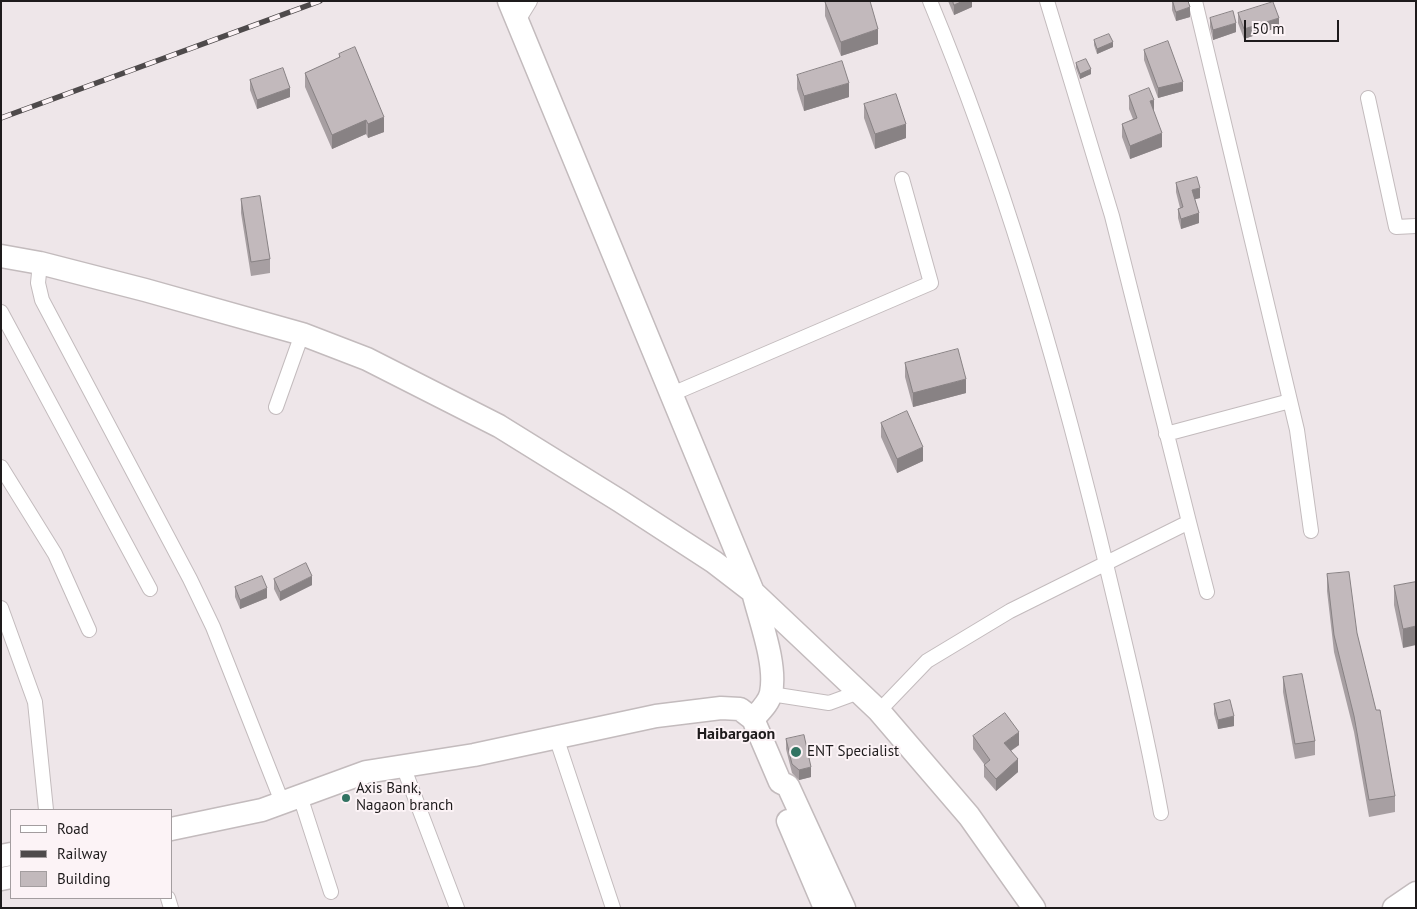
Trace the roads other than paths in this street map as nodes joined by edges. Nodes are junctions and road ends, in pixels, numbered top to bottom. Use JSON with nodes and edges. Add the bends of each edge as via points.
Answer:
{"nodes":[{"id":1,"x":509,"y":1,"type":"edge"},
{"id":2,"x":530,"y":1,"type":"edge"},
{"id":3,"x":930,"y":1,"type":"edge"},
{"id":4,"x":1046,"y":1,"type":"edge"},
{"id":5,"x":1195,"y":1,"type":"edge"},
{"id":6,"x":517,"y":22,"type":"junction"},
{"id":7,"x":1368,"y":98,"type":"dead end"},
{"id":8,"x":902,"y":179,"type":"dead end"},
{"id":9,"x":1416,"y":226,"type":"edge"},
{"id":10,"x":1,"y":256,"type":"edge"},
{"id":11,"x":40,"y":263,"type":"junction"},
{"id":12,"x":1,"y":312,"type":"edge"},
{"id":13,"x":302,"y":334,"type":"junction"},
{"id":14,"x":672,"y":394,"type":"junction"},
{"id":15,"x":1290,"y":401,"type":"junction"},
{"id":16,"x":276,"y":407,"type":"dead end"},
{"id":17,"x":1166,"y":434,"type":"junction"},
{"id":18,"x":1,"y":467,"type":"edge"},
{"id":19,"x":1189,"y":522,"type":"junction"},
{"id":20,"x":1311,"y":531,"type":"dead end"},
{"id":21,"x":1106,"y":563,"type":"junction"},
{"id":22,"x":150,"y":590,"type":"dead end"},
{"id":23,"x":753,"y":592,"type":"junction"},
{"id":24,"x":1207,"y":592,"type":"dead end"},
{"id":25,"x":1,"y":608,"type":"edge"},
{"id":26,"x":89,"y":630,"type":"dead end"},
{"id":27,"x":859,"y":692,"type":"junction"},
{"id":28,"x":771,"y":694,"type":"junction"},
{"id":29,"x":879,"y":711,"type":"junction"},
{"id":30,"x":753,"y":719,"type":"junction"},
{"id":31,"x":556,"y":737,"type":"junction"},
{"id":32,"x":403,"y":766,"type":"junction"},
{"id":33,"x":780,"y":782,"type":"junction"},
{"id":34,"x":291,"y":799,"type":"junction"},
{"id":35,"x":46,"y":809,"type":"edge"},
{"id":36,"x":1161,"y":813,"type":"dead end"},
{"id":37,"x":172,"y":829,"type":"edge"},
{"id":38,"x":331,"y":892,"type":"dead end"},
{"id":39,"x":1416,"y":893,"type":"edge"},
{"id":40,"x":457,"y":908,"type":"edge"},
{"id":41,"x":613,"y":908,"type":"edge"},
{"id":42,"x":825,"y":908,"type":"edge"},
{"id":43,"x":844,"y":908,"type":"edge"},
{"id":44,"x":1034,"y":908,"type":"edge"},
{"id":45,"x":1394,"y":908,"type":"edge"}],
"edges":[{"from":1,"to":6,"type":"main road"},
{"from":2,"to":6,"type":"street"},
{"from":3,"to":21,"type":"street","via":[[985,141],[1012,225],[1076,442]]},
{"from":4,"to":17,"type":"street","via":[[1112,216]]},
{"from":5,"to":15,"type":"street"},
{"from":6,"to":14,"type":"main road"},
{"from":7,"to":9,"type":"street","via":[[1396,227]]},
{"from":8,"to":14,"type":"street","via":[[931,283]]},
{"from":10,"to":11,"type":"main road"},
{"from":11,"to":13,"type":"main road"},
{"from":11,"to":34,"type":"street","via":[[38,283],[42,300],[205,611]]},
{"from":12,"to":22,"type":"street"},
{"from":13,"to":16,"type":"street"},
{"from":13,"to":23,"type":"main road","via":[[367,358],[499,426],[659,526]]},
{"from":14,"to":23,"type":"main road"},
{"from":15,"to":17,"type":"street"},
{"from":15,"to":20,"type":"street"},
{"from":17,"to":19,"type":"street"},
{"from":18,"to":26,"type":"street","via":[[54,554]]},
{"from":19,"to":21,"type":"street"},
{"from":19,"to":24,"type":"street"},
{"from":21,"to":29,"type":"street","via":[[1010,611],[927,661]]},
{"from":21,"to":36,"type":"street"},
{"from":23,"to":27,"type":"main road"},
{"from":23,"to":28,"type":"main road","via":[[771,668]]},
{"from":25,"to":35,"type":"street","via":[[35,702]]},
{"from":27,"to":28,"type":"street","via":[[829,703]]},
{"from":27,"to":29,"type":"main road"},
{"from":28,"to":30,"type":"main road"},
{"from":29,"to":44,"type":"main road","via":[[969,816]]},
{"from":30,"to":31,"type":"main road","via":[[740,709],[721,708],[656,716]]},
{"from":30,"to":33,"type":"main road"},
{"from":31,"to":32,"type":"main road"},
{"from":31,"to":41,"type":"street"},
{"from":32,"to":34,"type":"main road","via":[[366,772]]},
{"from":32,"to":40,"type":"street"},
{"from":33,"to":42,"type":"main road","via":[[774,790]]},
{"from":33,"to":43,"type":"main road","via":[[788,786]]},
{"from":34,"to":37,"type":"main road","via":[[262,810]]},
{"from":34,"to":38,"type":"street"},
{"from":39,"to":45,"type":"main road"}]}
